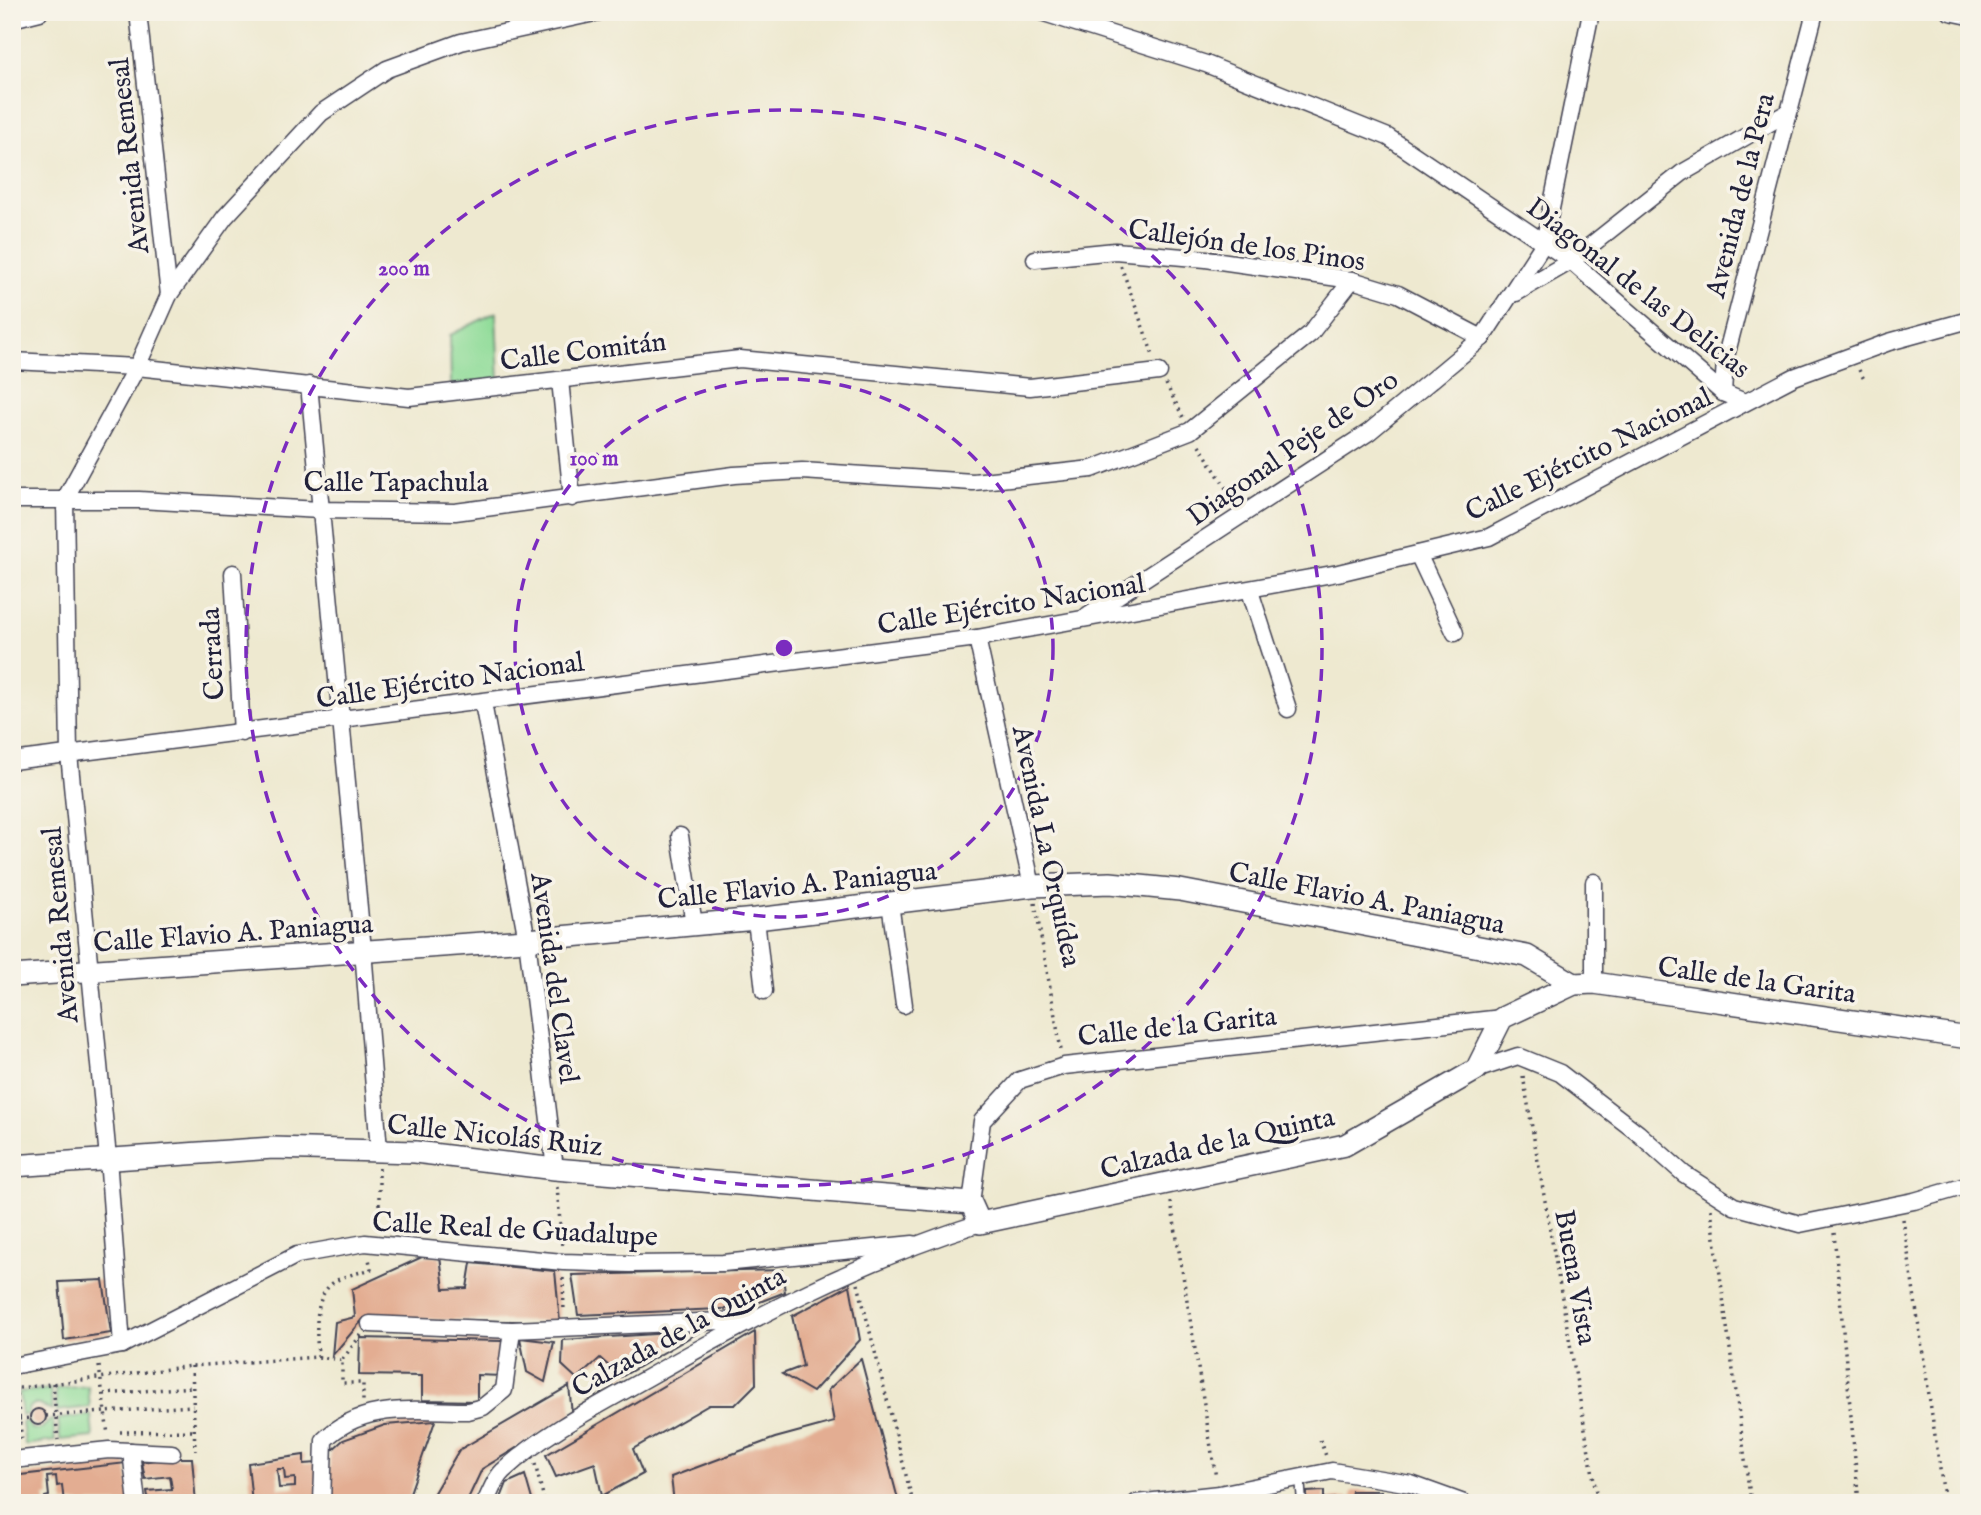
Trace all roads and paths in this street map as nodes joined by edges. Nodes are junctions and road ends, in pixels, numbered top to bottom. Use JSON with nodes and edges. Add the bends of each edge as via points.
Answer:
{"nodes":[{"id":1,"x":40,"y":12,"type":"edge"},
{"id":2,"x":138,"y":12,"type":"edge"},
{"id":3,"x":599,"y":12,"type":"edge"},
{"id":4,"x":1041,"y":12,"type":"edge"},
{"id":5,"x":1591,"y":12,"type":"edge"},
{"id":6,"x":1815,"y":12,"type":"edge"},
{"id":7,"x":1950,"y":12,"type":"edge"},
{"id":8,"x":1969,"y":16,"type":"edge"},
{"id":9,"x":12,"y":19,"type":"edge"},
{"id":10,"x":1787,"y":113,"type":"junction"},
{"id":11,"x":1544,"y":243,"type":"junction"},
{"id":12,"x":1115,"y":251,"type":"junction"},
{"id":13,"x":1035,"y":259,"type":"dead end"},
{"id":14,"x":1571,"y":261,"type":"junction"},
{"id":15,"x":1352,"y":280,"type":"junction"},
{"id":16,"x":1514,"y":294,"type":"junction"},
{"id":17,"x":169,"y":295,"type":"junction"},
{"id":18,"x":1969,"y":320,"type":"edge"},
{"id":19,"x":1482,"y":338,"type":"junction"},
{"id":20,"x":12,"y":360,"type":"edge"},
{"id":21,"x":137,"y":367,"type":"junction"},
{"id":22,"x":1160,"y":372,"type":"junction"},
{"id":23,"x":560,"y":380,"type":"junction"},
{"id":24,"x":309,"y":385,"type":"junction"},
{"id":25,"x":1723,"y":393,"type":"junction"},
{"id":26,"x":1745,"y":402,"type":"junction"},
{"id":27,"x":1190,"y":431,"type":"junction"},
{"id":28,"x":572,"y":498,"type":"junction"},
{"id":29,"x":65,"y":499,"type":"junction"},
{"id":30,"x":12,"y":500,"type":"edge"},
{"id":31,"x":320,"y":510,"type":"junction"},
{"id":32,"x":1243,"y":515,"type":"junction"},
{"id":33,"x":1418,"y":554,"type":"junction"},
{"id":34,"x":233,"y":573,"type":"dead end"},
{"id":35,"x":1250,"y":590,"type":"junction"},
{"id":36,"x":1080,"y":621,"type":"junction"},
{"id":37,"x":1455,"y":633,"type":"dead end"},
{"id":38,"x":977,"y":638,"type":"junction"},
{"id":39,"x":483,"y":703,"type":"junction"},
{"id":40,"x":1288,"y":709,"type":"dead end"},
{"id":41,"x":341,"y":721,"type":"junction"},
{"id":42,"x":242,"y":733,"type":"junction"},
{"id":43,"x":69,"y":754,"type":"junction"},
{"id":44,"x":12,"y":761,"type":"edge"},
{"id":45,"x":680,"y":836,"type":"dead end"},
{"id":46,"x":1594,"y":882,"type":"dead end"},
{"id":47,"x":1032,"y":886,"type":"junction"},
{"id":48,"x":890,"y":903,"type":"junction"},
{"id":49,"x":755,"y":919,"type":"junction"},
{"id":50,"x":694,"y":924,"type":"junction"},
{"id":51,"x":527,"y":940,"type":"junction"},
{"id":52,"x":363,"y":950,"type":"junction"},
{"id":53,"x":89,"y":972,"type":"junction"},
{"id":54,"x":12,"y":976,"type":"edge"},
{"id":55,"x":1584,"y":984,"type":"junction"},
{"id":56,"x":764,"y":991,"type":"dead end"},
{"id":57,"x":904,"y":1005,"type":"dead end"},
{"id":58,"x":1502,"y":1018,"type":"junction"},
{"id":59,"x":1969,"y":1038,"type":"edge"},
{"id":60,"x":1520,"y":1057,"type":"junction"},
{"id":61,"x":1064,"y":1066,"type":"junction"},
{"id":62,"x":1476,"y":1070,"type":"junction"},
{"id":63,"x":379,"y":1150,"type":"junction"},
{"id":64,"x":108,"y":1158,"type":"junction"},
{"id":65,"x":12,"y":1166,"type":"edge"},
{"id":66,"x":555,"y":1169,"type":"junction"},
{"id":67,"x":1169,"y":1183,"type":"junction"},
{"id":68,"x":1969,"y":1185,"type":"edge"},
{"id":69,"x":1709,"y":1190,"type":"junction"},
{"id":70,"x":1901,"y":1203,"type":"junction"},
{"id":71,"x":975,"y":1213,"type":"junction"},
{"id":72,"x":1831,"y":1218,"type":"junction"},
{"id":73,"x":372,"y":1243,"type":"junction"},
{"id":74,"x":913,"y":1244,"type":"junction"},
{"id":75,"x":563,"y":1262,"type":"junction"},
{"id":76,"x":855,"y":1268,"type":"junction"},
{"id":77,"x":748,"y":1320,"type":"junction"},
{"id":78,"x":370,"y":1324,"type":"joint"},
{"id":79,"x":564,"y":1328,"type":"junction"},
{"id":80,"x":512,"y":1330,"type":"junction"},
{"id":81,"x":122,"y":1345,"type":"junction"},
{"id":82,"x":94,"y":1351,"type":"junction"},
{"id":83,"x":318,"y":1357,"type":"junction"},
{"id":84,"x":342,"y":1360,"type":"junction"},
{"id":85,"x":12,"y":1366,"type":"edge"},
{"id":86,"x":192,"y":1366,"type":"junction"},
{"id":87,"x":102,"y":1376,"type":"junction"},
{"id":88,"x":53,"y":1383,"type":"junction"},
{"id":89,"x":192,"y":1387,"type":"junction"},
{"id":90,"x":14,"y":1388,"type":"edge"},
{"id":91,"x":104,"y":1394,"type":"junction"},
{"id":92,"x":193,"y":1406,"type":"junction"},
{"id":93,"x":105,"y":1410,"type":"junction"},
{"id":94,"x":55,"y":1415,"type":"junction"},
{"id":95,"x":362,"y":1415,"type":"junction"},
{"id":96,"x":46,"y":1416,"type":"dead end"},
{"id":97,"x":30,"y":1418,"type":"dead end"},
{"id":98,"x":19,"y":1419,"type":"junction"},
{"id":99,"x":194,"y":1431,"type":"junction"},
{"id":100,"x":107,"y":1432,"type":"junction"},
{"id":101,"x":58,"y":1446,"type":"dead end"},
{"id":102,"x":530,"y":1449,"type":"junction"},
{"id":103,"x":109,"y":1450,"type":"junction"},
{"id":104,"x":131,"y":1451,"type":"junction"},
{"id":105,"x":195,"y":1451,"type":"dead end"},
{"id":106,"x":172,"y":1453,"type":"dead end"},
{"id":107,"x":17,"y":1455,"type":"edge"},
{"id":108,"x":1300,"y":1478,"type":"junction"},
{"id":109,"x":1219,"y":1493,"type":"junction"},
{"id":110,"x":1425,"y":1496,"type":"edge"},
{"id":111,"x":137,"y":1503,"type":"edge"},
{"id":112,"x":322,"y":1503,"type":"edge"},
{"id":113,"x":485,"y":1503,"type":"edge"},
{"id":114,"x":545,"y":1503,"type":"edge"},
{"id":115,"x":913,"y":1503,"type":"edge"},
{"id":116,"x":1136,"y":1503,"type":"edge"},
{"id":117,"x":1302,"y":1503,"type":"edge"},
{"id":118,"x":1464,"y":1503,"type":"edge"},
{"id":119,"x":1598,"y":1503,"type":"edge"},
{"id":120,"x":1752,"y":1503,"type":"edge"},
{"id":121,"x":1859,"y":1503,"type":"edge"},
{"id":122,"x":1945,"y":1503,"type":"edge"}],
"edges":[{"from":1,"to":9,"type":"street"},
{"from":2,"to":17,"type":"street","name":"Avenida Remesal"},
{"from":3,"to":17,"type":"street","via":[[461,42],[387,69],[321,113],[225,217]]},
{"from":4,"to":11,"type":"street","name":"Diagonal de las Delicias","via":[[1206,64],[1388,137]]},
{"from":5,"to":11,"type":"street","name":"Diagonal Peje de Oro"},
{"from":6,"to":10,"type":"street","name":"Avenida de la Pera"},
{"from":7,"to":8,"type":"street"},
{"from":10,"to":14,"type":"street","via":[[1682,173]]},
{"from":10,"to":25,"type":"street","name":"Avenida de la Pera","via":[[1725,360]]},
{"from":11,"to":14,"type":"street","name":"Diagonal de las Delicias"},
{"from":11,"to":16,"type":"street","name":"Diagonal Peje de Oro"},
{"from":12,"to":13,"type":"street","name":"Callejón de los Pinos"},
{"from":12,"to":15,"type":"street","name":"Callejón de los Pinos"},
{"from":12,"to":22,"type":"path"},
{"from":14,"to":16,"type":"street"},
{"from":14,"to":25,"type":"street","name":"Diagonal de las Delicias"},
{"from":15,"to":19,"type":"street","name":"Callejón de los Pinos","via":[[1398,295]]},
{"from":15,"to":27,"type":"street","name":"Calle Tapachula","via":[[1310,334]]},
{"from":16,"to":19,"type":"street","name":"Diagonal Peje de Oro"},
{"from":17,"to":21,"type":"street"},
{"from":18,"to":26,"type":"street","name":"Calle Ejército Nacional","via":[[1840,360]]},
{"from":19,"to":32,"type":"street","name":"Diagonal Peje de Oro","via":[[1369,432]]},
{"from":20,"to":21,"type":"street","name":"Calle Comitán"},
{"from":21,"to":24,"type":"street","name":"Calle Comitán"},
{"from":21,"to":29,"type":"street"},
{"from":22,"to":23,"type":"street","name":"Calle Comitán","via":[[1030,387],[740,359]]},
{"from":22,"to":27,"type":"path"},
{"from":23,"to":24,"type":"street","name":"Calle Comitán","via":[[409,397]]},
{"from":23,"to":28,"type":"street"},
{"from":24,"to":31,"type":"street"},
{"from":25,"to":26,"type":"street","name":"Diagonal de las Delicias"},
{"from":26,"to":33,"type":"street","name":"Calle Ejército Nacional","via":[[1489,537]]},
{"from":27,"to":28,"type":"street","name":"Calle Tapachula","via":[[1091,469],[973,482],[802,471],[734,475]]},
{"from":27,"to":32,"type":"path"},
{"from":28,"to":31,"type":"street","name":"Calle Tapachula","via":[[455,512]]},
{"from":29,"to":30,"type":"street","name":"Calle Tapachula"},
{"from":29,"to":31,"type":"street","name":"Calle Tapachula"},
{"from":29,"to":43,"type":"street","name":"Avenida Remesal"},
{"from":31,"to":41,"type":"street"},
{"from":32,"to":36,"type":"street","name":"Diagonal Peje de Oro"},
{"from":33,"to":35,"type":"street","name":"Calle Ejército Nacional"},
{"from":33,"to":37,"type":"street"},
{"from":34,"to":42,"type":"street","name":"Cerrada"},
{"from":35,"to":36,"type":"street","name":"Calle Ejército Nacional"},
{"from":35,"to":40,"type":"street"},
{"from":36,"to":38,"type":"street","name":"Calle Ejército Nacional"},
{"from":38,"to":39,"type":"street","name":"Calle Ejército Nacional"},
{"from":38,"to":47,"type":"street","name":"Avenida La Orquídea"},
{"from":39,"to":41,"type":"street","name":"Calle Ejército Nacional"},
{"from":39,"to":51,"type":"street","name":"Avenida del Clavel"},
{"from":41,"to":42,"type":"street","name":"Calle Ejército Nacional"},
{"from":41,"to":52,"type":"street"},
{"from":42,"to":43,"type":"street","name":"Calle Ejército Nacional"},
{"from":43,"to":44,"type":"street","name":"Calle Ejército Nacional"},
{"from":43,"to":53,"type":"street","name":"Avenida Remesal"},
{"from":45,"to":50,"type":"street"},
{"from":46,"to":55,"type":"street"},
{"from":47,"to":48,"type":"street","name":"Calle Flavio A. Paniagua"},
{"from":47,"to":55,"type":"street","name":"Calle Flavio A. Paniagua","via":[[1110,883],[1180,890],[1527,957]]},
{"from":47,"to":61,"type":"path","name":"Avenida La Orquídea"},
{"from":48,"to":49,"type":"street","name":"Calle Flavio A. Paniagua"},
{"from":48,"to":57,"type":"street"},
{"from":49,"to":50,"type":"street","name":"Calle Flavio A. Paniagua"},
{"from":49,"to":56,"type":"street"},
{"from":50,"to":51,"type":"street","name":"Calle Flavio A. Paniagua"},
{"from":51,"to":52,"type":"street","name":"Calle Flavio A. Paniagua"},
{"from":51,"to":66,"type":"street","name":"Avenida del Clavel"},
{"from":52,"to":53,"type":"street","name":"Calle Flavio A. Paniagua"},
{"from":52,"to":63,"type":"street"},
{"from":53,"to":54,"type":"street","name":"Calle Flavio A. Paniagua"},
{"from":53,"to":64,"type":"street","name":"Avenida Remesal"},
{"from":55,"to":58,"type":"street","name":"Calle de la Garita"},
{"from":55,"to":59,"type":"street","name":"Calle de la Garita"},
{"from":58,"to":61,"type":"street","name":"Calle de la Garita"},
{"from":58,"to":62,"type":"street"},
{"from":60,"to":62,"type":"street","name":"Calzada de la Quinta"},
{"from":60,"to":69,"type":"street","via":[[1560,1073]]},
{"from":60,"to":119,"type":"path","name":"Buena Vista"},
{"from":61,"to":71,"type":"street","name":"Calle de la Garita","via":[[1020,1080],[982,1121]]},
{"from":62,"to":67,"type":"street","name":"Calzada de la Quinta","via":[[1345,1144]]},
{"from":63,"to":64,"type":"street","name":"Calle Nicolás Ruiz","via":[[273,1147]]},
{"from":63,"to":66,"type":"street","name":"Calle Nicolás Ruiz","via":[[496,1159]]},
{"from":63,"to":73,"type":"path"},
{"from":64,"to":65,"type":"street","name":"Calle Nicolás Ruiz"},
{"from":64,"to":81,"type":"street","name":"Avenida Remesal"},
{"from":66,"to":71,"type":"street","name":"Calle Nicolás Ruiz"},
{"from":66,"to":75,"type":"path"},
{"from":67,"to":71,"type":"street","name":"Calzada de la Quinta"},
{"from":67,"to":109,"type":"path"},
{"from":68,"to":70,"type":"street"},
{"from":69,"to":72,"type":"street","via":[[1734,1206],[1800,1224]]},
{"from":69,"to":120,"type":"path"},
{"from":70,"to":72,"type":"street"},
{"from":70,"to":122,"type":"path"},
{"from":71,"to":74,"type":"street","name":"Calzada de la Quinta"},
{"from":72,"to":121,"type":"path"},
{"from":73,"to":75,"type":"street","name":"Calle Real de Guadalupe"},
{"from":73,"to":81,"type":"street","name":"Calle Real de Guadalupe","via":[[297,1255]]},
{"from":73,"to":83,"type":"path","via":[[371,1269],[335,1280],[323,1292],[316,1327]]},
{"from":74,"to":75,"type":"street","name":"Calle Real de Guadalupe","via":[[723,1263]]},
{"from":74,"to":76,"type":"street","name":"Calzada de la Quinta"},
{"from":75,"to":79,"type":"path"},
{"from":76,"to":77,"type":"street","name":"Calzada de la Quinta"},
{"from":76,"to":115,"type":"path"},
{"from":77,"to":79,"type":"street"},
{"from":77,"to":102,"type":"street","name":"Calzada de la Quinta"},
{"from":78,"to":80,"type":"street"},
{"from":78,"to":84,"type":"path"},
{"from":79,"to":80,"type":"street"},
{"from":80,"to":95,"type":"street","via":[[504,1390],[484,1407]]},
{"from":81,"to":82,"type":"street","name":"Calle Real de Guadalupe"},
{"from":82,"to":85,"type":"street","name":"Calle Real de Guadalupe"},
{"from":82,"to":87,"type":"path"},
{"from":83,"to":84,"type":"path"},
{"from":83,"to":86,"type":"path"},
{"from":84,"to":95,"type":"path","via":[[342,1383],[363,1383]]},
{"from":86,"to":87,"type":"path"},
{"from":86,"to":89,"type":"path"},
{"from":87,"to":88,"type":"path"},
{"from":87,"to":91,"type":"path"},
{"from":88,"to":90,"type":"path"},
{"from":88,"to":94,"type":"path"},
{"from":89,"to":91,"type":"path"},
{"from":89,"to":92,"type":"path"},
{"from":90,"to":98,"type":"path"},
{"from":91,"to":93,"type":"path"},
{"from":92,"to":93,"type":"path"},
{"from":92,"to":99,"type":"path"},
{"from":93,"to":94,"type":"path"},
{"from":93,"to":100,"type":"path"},
{"from":94,"to":96,"type":"path"},
{"from":94,"to":101,"type":"path"},
{"from":95,"to":112,"type":"street","via":[[324,1440]]},
{"from":97,"to":98,"type":"path"},
{"from":98,"to":107,"type":"path"},
{"from":99,"to":100,"type":"path"},
{"from":99,"to":105,"type":"path"},
{"from":100,"to":103,"type":"path"},
{"from":102,"to":113,"type":"street","name":"Calzada de la Quinta","via":[[501,1473]]},
{"from":102,"to":114,"type":"path"},
{"from":103,"to":104,"type":"street"},
{"from":103,"to":107,"type":"street"},
{"from":104,"to":106,"type":"street"},
{"from":104,"to":111,"type":"street"},
{"from":108,"to":109,"type":"street"},
{"from":108,"to":110,"type":"street","via":[[1332,1471]]},
{"from":108,"to":117,"type":"lane"},
{"from":109,"to":116,"type":"street"},
{"from":110,"to":118,"type":"street"}]}
